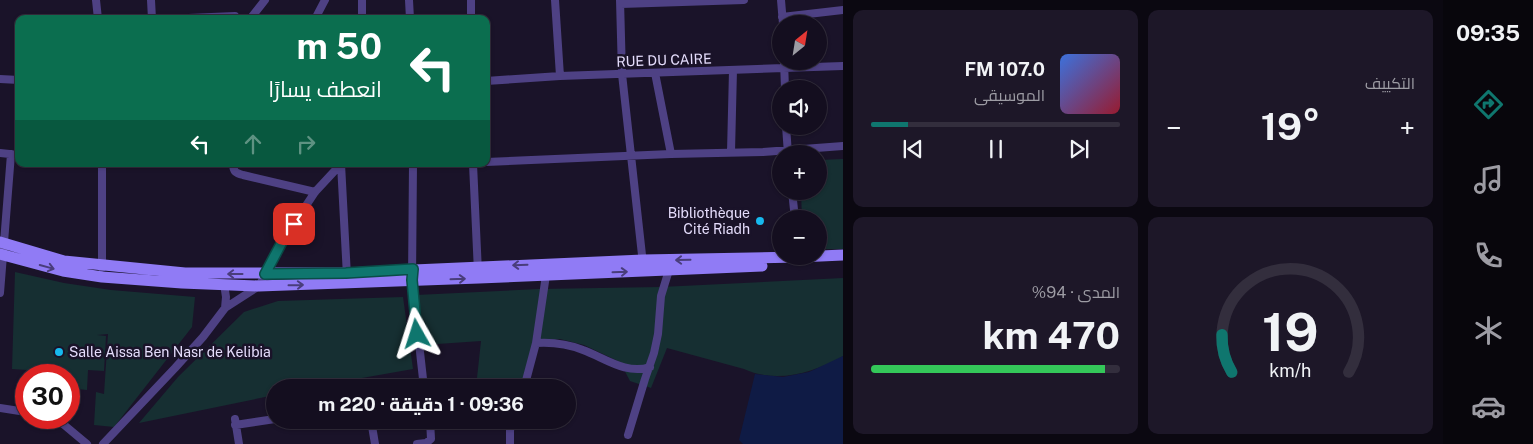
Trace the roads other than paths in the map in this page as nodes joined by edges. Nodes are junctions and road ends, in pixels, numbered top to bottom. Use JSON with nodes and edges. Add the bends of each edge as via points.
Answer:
{"nodes":[{"id":1,"x":96,"y":0,"type":"edge"},
{"id":2,"x":151,"y":0,"type":"edge"},
{"id":3,"x":265,"y":0,"type":"edge"},
{"id":4,"x":325,"y":0,"type":"edge"},
{"id":5,"x":362,"y":0,"type":"edge"},
{"id":6,"x":409,"y":0,"type":"edge"},
{"id":7,"x":471,"y":0,"type":"edge"},
{"id":8,"x":555,"y":0,"type":"edge"},
{"id":9,"x":743,"y":0,"type":"edge"},
{"id":10,"x":781,"y":0,"type":"edge"},
{"id":11,"x":621,"y":2,"type":"edge"},
{"id":12,"x":843,"y":10,"type":"edge"},
{"id":13,"x":98,"y":15,"type":"edge"},
{"id":14,"x":152,"y":15,"type":"edge"},
{"id":15,"x":253,"y":15,"type":"edge"},
{"id":16,"x":317,"y":15,"type":"edge"},
{"id":17,"x":362,"y":15,"type":"edge"},
{"id":18,"x":410,"y":15,"type":"edge"},
{"id":19,"x":471,"y":15,"type":"edge"},
{"id":20,"x":782,"y":15,"type":"edge"},
{"id":21,"x":812,"y":15,"type":"edge"},
{"id":22,"x":772,"y":66,"type":"edge"},
{"id":23,"x":828,"y":66,"type":"edge"},
{"id":24,"x":843,"y":66,"type":"edge"},
{"id":25,"x":733,"y":70,"type":"junction"},
{"id":26,"x":655,"y":73,"type":"junction"},
{"id":27,"x":622,"y":74,"type":"junction"},
{"id":28,"x":560,"y":76,"type":"junction"},
{"id":29,"x":0,"y":79,"type":"edge"},
{"id":30,"x":15,"y":80,"type":"edge"},
{"id":31,"x":490,"y":81,"type":"edge"},
{"id":32,"x":843,"y":146,"type":"edge"},
{"id":33,"x":827,"y":147,"type":"edge"},
{"id":34,"x":772,"y":151,"type":"edge"},
{"id":35,"x":731,"y":152,"type":"junction"},
{"id":36,"x":0,"y":153,"type":"edge"},
{"id":37,"x":15,"y":154,"type":"edge"},
{"id":38,"x":671,"y":154,"type":"junction"},
{"id":39,"x":631,"y":155,"type":"junction"},
{"id":40,"x":490,"y":162,"type":"edge"},
{"id":41,"x":102,"y":167,"type":"edge"},
{"id":42,"x":233,"y":167,"type":"edge"},
{"id":43,"x":337,"y":167,"type":"edge"},
{"id":44,"x":340,"y":167,"type":"edge"},
{"id":45,"x":412,"y":167,"type":"edge"},
{"id":46,"x":473,"y":167,"type":"edge"},
{"id":47,"x":315,"y":192,"type":"junction"},
{"id":48,"x":1,"y":248,"type":"edge"},
{"id":49,"x":843,"y":255,"type":"edge"},
{"id":50,"x":827,"y":256,"type":"edge"},
{"id":51,"x":772,"y":260,"type":"edge"},
{"id":52,"x":772,"y":261,"type":"edge"},
{"id":53,"x":827,"y":261,"type":"edge"},
{"id":54,"x":843,"y":262,"type":"edge"},
{"id":55,"x":643,"y":266,"type":"junction"},
{"id":56,"x":669,"y":270,"type":"junction"},
{"id":57,"x":102,"y":271,"type":"junction"},
{"id":58,"x":478,"y":272,"type":"junction"},
{"id":59,"x":265,"y":274,"type":"junction"},
{"id":60,"x":412,"y":275,"type":"junction"},
{"id":61,"x":546,"y":275,"type":"junction"},
{"id":62,"x":347,"y":278,"type":"junction"},
{"id":63,"x":224,"y":284,"type":"junction"},
{"id":64,"x":259,"y":286,"type":"junction"},
{"id":65,"x":0,"y":293,"type":"edge"},
{"id":66,"x":225,"y":308,"type":"junction"},
{"id":67,"x":536,"y":342,"type":"junction"},
{"id":68,"x":650,"y":367,"type":"junction"},
{"id":69,"x":423,"y":379,"type":"edge"},
{"id":70,"x":526,"y":379,"type":"edge"},
{"id":71,"x":0,"y":408,"type":"edge"},
{"id":72,"x":15,"y":410,"type":"edge"},
{"id":73,"x":266,"y":420,"type":"edge"},
{"id":74,"x":69,"y":429,"type":"edge"},
{"id":75,"x":372,"y":429,"type":"edge"},
{"id":76,"x":430,"y":429,"type":"edge"},
{"id":77,"x":510,"y":429,"type":"edge"},
{"id":78,"x":628,"y":435,"type":"dead end"},
{"id":79,"x":87,"y":444,"type":"edge"},
{"id":80,"x":103,"y":444,"type":"edge"},
{"id":81,"x":239,"y":444,"type":"edge"},
{"id":82,"x":375,"y":444,"type":"edge"},
{"id":83,"x":418,"y":444,"type":"edge"},
{"id":84,"x":510,"y":444,"type":"edge"}],
"edges":[{"from":1,"to":13,"type":"street"},
{"from":2,"to":14,"type":"street"},
{"from":3,"to":15,"type":"street"},
{"from":4,"to":16,"type":"street"},
{"from":5,"to":17,"type":"street"},
{"from":6,"to":18,"type":"street"},
{"from":7,"to":19,"type":"street"},
{"from":8,"to":28,"type":"street"},
{"from":9,"to":11,"type":"street"},
{"from":10,"to":20,"type":"street"},
{"from":11,"to":27,"type":"street"},
{"from":12,"to":21,"type":"street"},
{"from":22,"to":25,"type":"street","name":"RUE DU CAIRE"},
{"from":23,"to":24,"type":"street","name":"RUE DU CAIRE"},
{"from":25,"to":26,"type":"street","name":"RUE DU CAIRE"},
{"from":25,"to":35,"type":"street"},
{"from":26,"to":27,"type":"street","name":"RUE DU CAIRE"},
{"from":26,"to":38,"type":"street"},
{"from":27,"to":28,"type":"street","name":"RUE DU CAIRE"},
{"from":27,"to":39,"type":"street"},
{"from":28,"to":31,"type":"street","name":"RUE DU CAIRE"},
{"from":29,"to":30,"type":"street"},
{"from":32,"to":33,"type":"street"},
{"from":34,"to":35,"type":"street"},
{"from":35,"to":38,"type":"street"},
{"from":36,"to":37,"type":"street"},
{"from":37,"to":48,"type":"street"},
{"from":38,"to":39,"type":"street"},
{"from":39,"to":40,"type":"street"},
{"from":39,"to":55,"type":"street"},
{"from":41,"to":57,"type":"street"},
{"from":42,"to":47,"type":"street","via":[[236,173]]},
{"from":43,"to":47,"type":"street"},
{"from":44,"to":62,"type":"street"},
{"from":45,"to":60,"type":"street"},
{"from":46,"to":58,"type":"street"},
{"from":47,"to":59,"type":"street"},
{"from":48,"to":57,"type":"main road"},
{"from":48,"to":65,"type":"street"},
{"from":49,"to":50,"type":"main road"},
{"from":51,"to":55,"type":"main road","one_way":true},
{"from":52,"to":56,"type":"main road"},
{"from":53,"to":54,"type":"main road"},
{"from":55,"to":56,"type":"main road"},
{"from":55,"to":58,"type":"main road","one_way":true},
{"from":61,"to":55,"type":"main road","one_way":true},
{"from":56,"to":68,"type":"street","via":[[660,296],[656,344]]},
{"from":59,"to":57,"type":"main road","one_way":true},
{"from":57,"to":63,"type":"main road","via":[[182,283]]},
{"from":58,"to":60,"type":"main road"},
{"from":58,"to":61,"type":"main road"},
{"from":59,"to":62,"type":"main road"},
{"from":59,"to":64,"type":"street"},
{"from":60,"to":62,"type":"main road"},
{"from":60,"to":69,"type":"street"},
{"from":61,"to":67,"type":"street"},
{"from":64,"to":62,"type":"main road","one_way":true},
{"from":63,"to":64,"type":"main road"},
{"from":63,"to":66,"type":"street"},
{"from":64,"to":66,"type":"street"},
{"from":66,"to":80,"type":"street","via":[[203,337]]},
{"from":67,"to":68,"type":"street","via":[[567,345],[625,368],[641,370]]},
{"from":67,"to":70,"type":"street"},
{"from":68,"to":78,"type":"street"},
{"from":71,"to":72,"type":"street"},
{"from":73,"to":81,"type":"street","via":[[235,422]]},
{"from":74,"to":79,"type":"street"},
{"from":75,"to":82,"type":"street"},
{"from":76,"to":83,"type":"street","via":[[431,439]]},
{"from":77,"to":84,"type":"street"}]}
